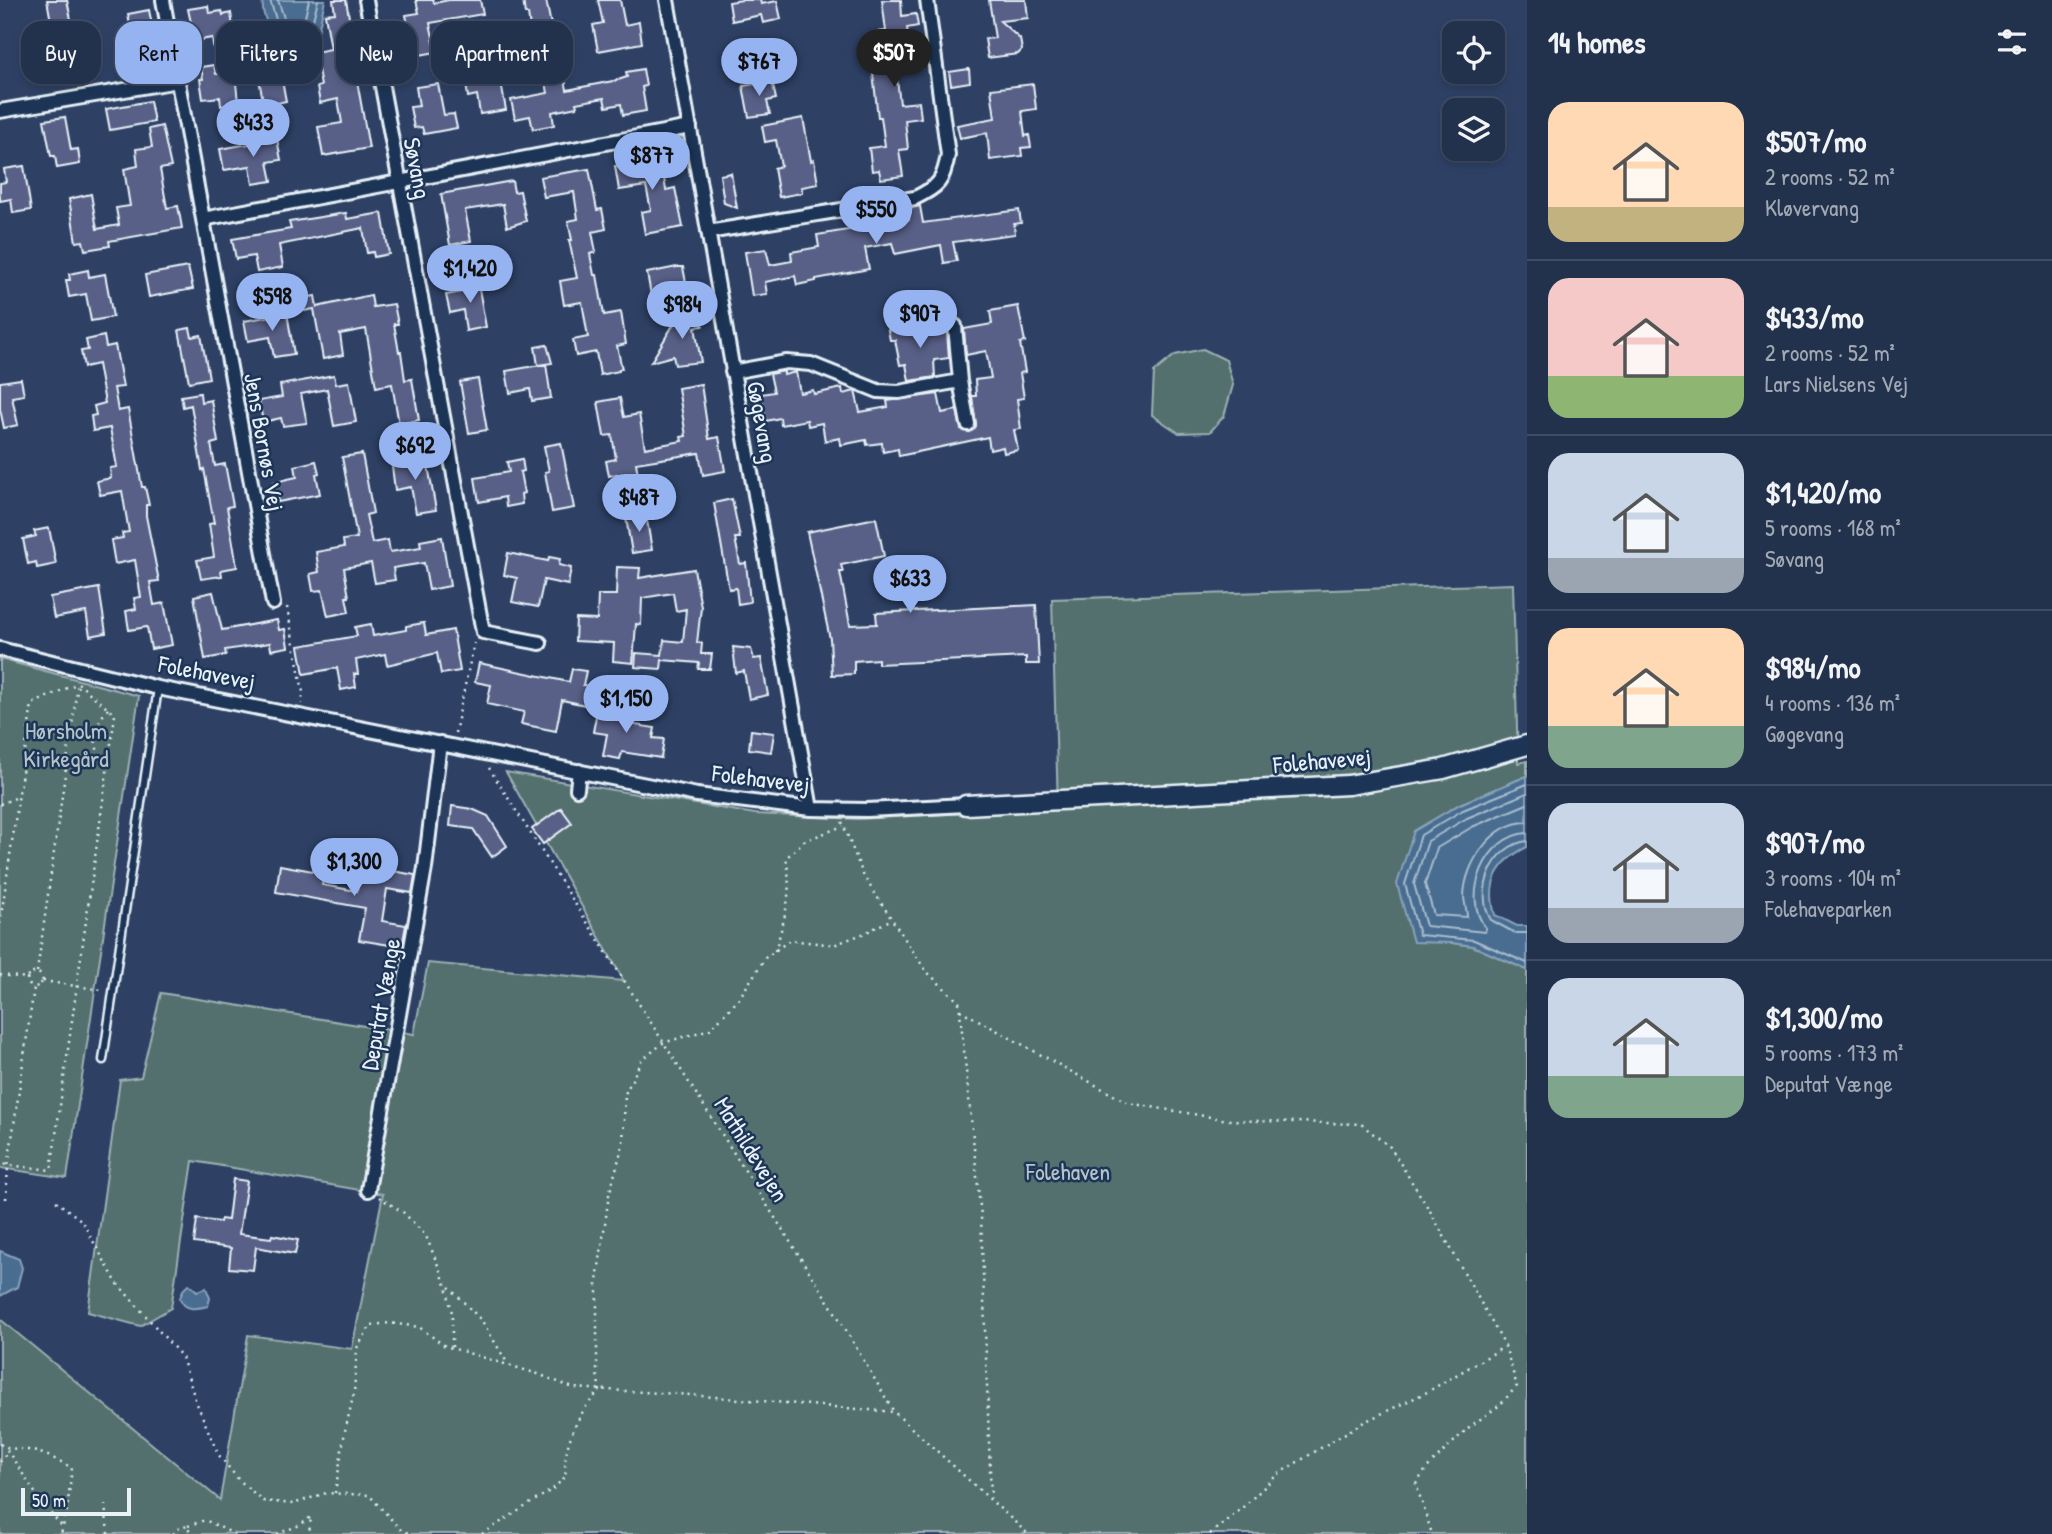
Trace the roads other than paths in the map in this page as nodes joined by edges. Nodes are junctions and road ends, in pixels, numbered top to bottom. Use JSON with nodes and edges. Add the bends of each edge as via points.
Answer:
{"nodes":[{"id":1,"x":163,"y":0,"type":"edge"},
{"id":2,"x":366,"y":0,"type":"edge"},
{"id":3,"x":667,"y":0,"type":"edge"},
{"id":4,"x":927,"y":0,"type":"edge"},
{"id":5,"x":167,"y":21,"type":"edge"},
{"id":6,"x":160,"y":84,"type":"edge"},
{"id":7,"x":179,"y":84,"type":"edge"},
{"id":8,"x":0,"y":111,"type":"edge"},
{"id":9,"x":690,"y":127,"type":"junction"},
{"id":10,"x":400,"y":183,"type":"junction"},
{"id":11,"x":203,"y":219,"type":"junction"},
{"id":12,"x":708,"y":232,"type":"junction"},
{"id":13,"x":955,"y":326,"type":"dead end"},
{"id":14,"x":732,"y":372,"type":"junction"},
{"id":15,"x":960,"y":381,"type":"junction"},
{"id":16,"x":968,"y":424,"type":"dead end"},
{"id":17,"x":273,"y":603,"type":"road end"},
{"id":18,"x":540,"y":643,"type":"dead end"},
{"id":19,"x":0,"y":649,"type":"edge"},
{"id":20,"x":158,"y":688,"type":"junction"},
{"id":21,"x":445,"y":744,"type":"junction"},
{"id":22,"x":1527,"y":745,"type":"edge"},
{"id":23,"x":579,"y":771,"type":"junction"},
{"id":24,"x":577,"y":789,"type":"dead end"},
{"id":25,"x":966,"y":805,"type":"joint"},
{"id":26,"x":811,"y":809,"type":"junction"},
{"id":27,"x":103,"y":1060,"type":"dead end"},
{"id":28,"x":368,"y":1190,"type":"road end"}],
"edges":[{"from":1,"to":5,"type":"street","name":"Jens Bornøs Vej"},
{"from":2,"to":10,"type":"street","name":"Søvang"},
{"from":3,"to":9,"type":"street","name":"Gøgevang"},
{"from":4,"to":12,"type":"street","via":[[947,155],[944,175],[935,188],[915,198]]},
{"from":6,"to":8,"type":"street"},
{"from":7,"to":11,"type":"street","name":"Jens Bornøs Vej"},
{"from":9,"to":10,"type":"street"},
{"from":9,"to":12,"type":"street","name":"Gøgevang"},
{"from":10,"to":11,"type":"street"},
{"from":10,"to":18,"type":"street","name":"Søvang","via":[[483,632]]},
{"from":11,"to":17,"type":"street","name":"Jens Bornøs Vej"},
{"from":12,"to":14,"type":"street","name":"Gøgevang"},
{"from":13,"to":15,"type":"street"},
{"from":14,"to":15,"type":"street","via":[[786,362],[811,364],[878,391],[899,392]]},
{"from":14,"to":26,"type":"street","name":"Gøgevang"},
{"from":15,"to":16,"type":"street"},
{"from":19,"to":20,"type":"street","name":"Folehavevej"},
{"from":20,"to":21,"type":"street","name":"Folehavevej"},
{"from":20,"to":27,"type":"lane"},
{"from":21,"to":23,"type":"street","name":"Folehavevej"},
{"from":21,"to":28,"type":"street","name":"Deputat Vænge"},
{"from":22,"to":25,"type":"street","name":"Folehavevej","via":[[1443,769],[1348,785]]},
{"from":23,"to":24,"type":"street"},
{"from":23,"to":26,"type":"street","name":"Folehavevej","via":[[697,795]]},
{"from":25,"to":26,"type":"street","name":"Folehavevej"}]}
